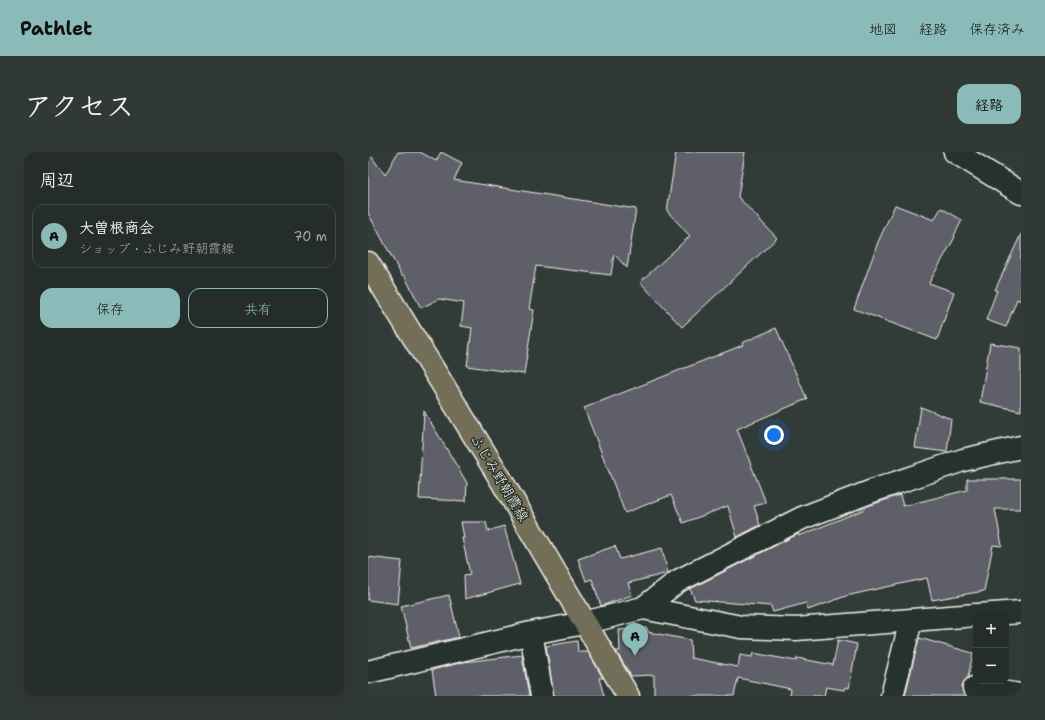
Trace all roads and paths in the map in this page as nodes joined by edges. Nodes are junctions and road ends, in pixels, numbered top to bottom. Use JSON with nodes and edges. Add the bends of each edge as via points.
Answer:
{"nodes":[{"id":1,"x":955,"y":152,"type":"edge"},
{"id":2,"x":1021,"y":193,"type":"edge"},
{"id":3,"x":368,"y":263,"type":"edge"},
{"id":4,"x":1021,"y":447,"type":"edge"},
{"id":5,"x":643,"y":608,"type":"junction"},
{"id":6,"x":1021,"y":612,"type":"edge"},
{"id":7,"x":1009,"y":613,"type":"edge"},
{"id":8,"x":973,"y":616,"type":"edge"},
{"id":9,"x":911,"y":620,"type":"junction"},
{"id":10,"x":584,"y":623,"type":"junction"},
{"id":11,"x":531,"y":633,"type":"junction"},
{"id":12,"x":368,"y":672,"type":"edge"},
{"id":13,"x":974,"y":687,"type":"edge"},
{"id":14,"x":1021,"y":695,"type":"edge"},
{"id":15,"x":542,"y":696,"type":"edge"},
{"id":16,"x":628,"y":696,"type":"edge"},
{"id":17,"x":892,"y":696,"type":"edge"}],
"edges":[{"from":1,"to":2,"type":"street"},
{"from":3,"to":10,"type":"main road","name":"ふじみ野朝霞線","via":[[497,472]]},
{"from":4,"to":5,"type":"street","via":[[963,460],[802,518],[678,581]]},
{"from":5,"to":9,"type":"street","via":[[741,627],[796,629]]},
{"from":5,"to":10,"type":"street"},
{"from":6,"to":7,"type":"street"},
{"from":8,"to":9,"type":"street"},
{"from":9,"to":17,"type":"street"},
{"from":10,"to":11,"type":"street"},
{"from":10,"to":16,"type":"main road","name":"ふじみ野朝霞線"},
{"from":11,"to":12,"type":"street"},
{"from":11,"to":15,"type":"street"},
{"from":13,"to":14,"type":"street"}]}
